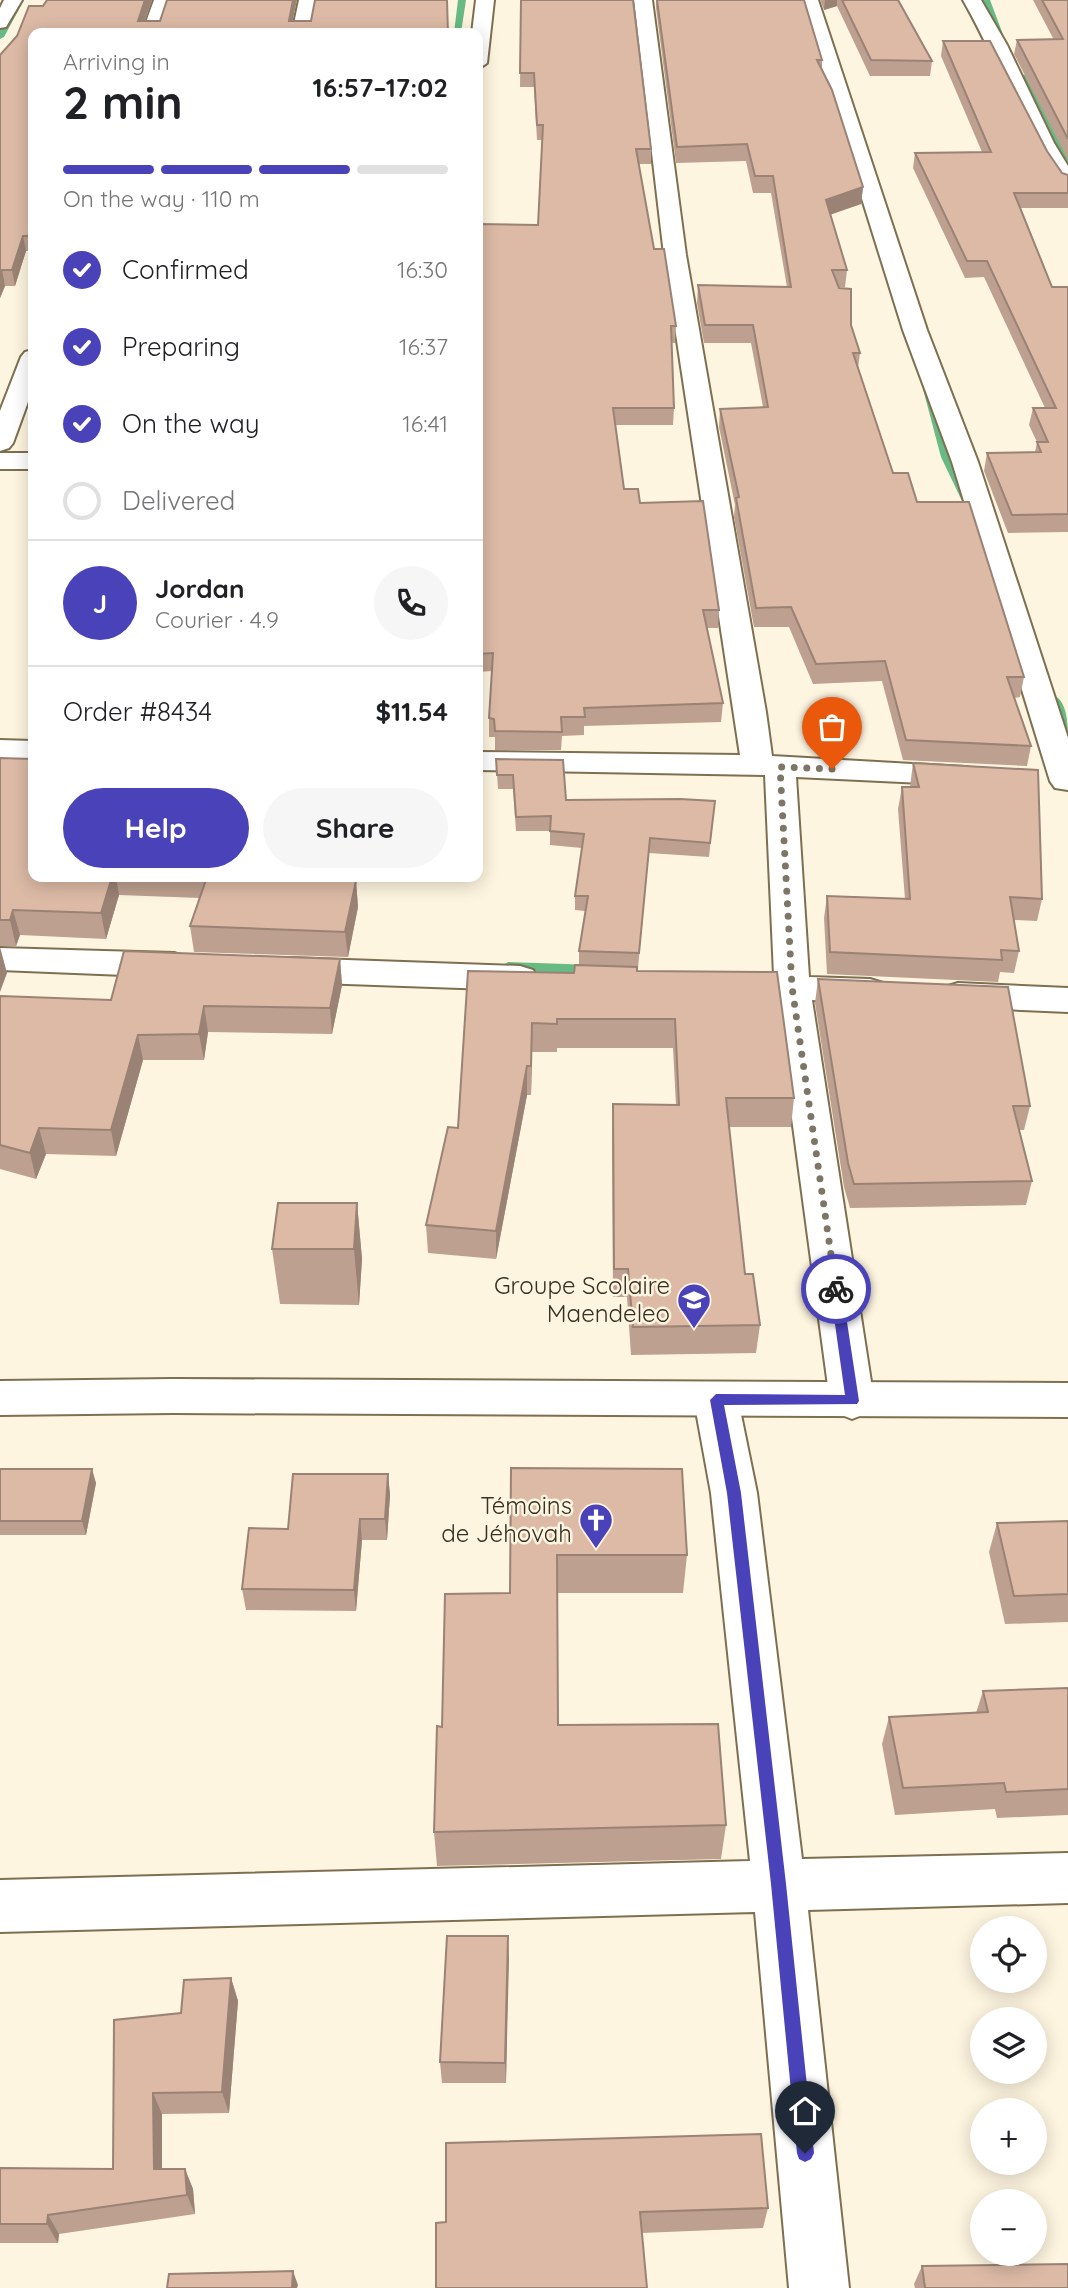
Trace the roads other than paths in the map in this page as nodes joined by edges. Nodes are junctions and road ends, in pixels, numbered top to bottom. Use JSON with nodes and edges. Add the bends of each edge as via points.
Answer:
{"nodes":[{"id":1,"x":13,"y":0,"type":"edge"},
{"id":2,"x":163,"y":0,"type":"edge"},
{"id":3,"x":308,"y":0,"type":"edge"},
{"id":4,"x":485,"y":0,"type":"edge"},
{"id":5,"x":643,"y":0,"type":"edge"},
{"id":6,"x":809,"y":0,"type":"edge"},
{"id":7,"x":972,"y":0,"type":"edge"},
{"id":8,"x":0,"y":23,"type":"edge"},
{"id":9,"x":153,"y":28,"type":"edge"},
{"id":10,"x":302,"y":28,"type":"edge"},
{"id":11,"x":482,"y":28,"type":"edge"},
{"id":12,"x":1068,"y":183,"type":"edge"},
{"id":13,"x":28,"y":369,"type":"edge"},
{"id":14,"x":0,"y":443,"type":"edge"},
{"id":15,"x":0,"y":461,"type":"edge"},
{"id":16,"x":28,"y":461,"type":"edge"},
{"id":17,"x":0,"y":749,"type":"edge"},
{"id":18,"x":28,"y":750,"type":"edge"},
{"id":19,"x":483,"y":761,"type":"edge"},
{"id":20,"x":769,"y":766,"type":"junction"},
{"id":21,"x":998,"y":778,"type":"edge"},
{"id":22,"x":1058,"y":781,"type":"edge"},
{"id":23,"x":0,"y":959,"type":"edge"},
{"id":24,"x":211,"y":967,"type":"edge"},
{"id":25,"x":252,"y":968,"type":"edge"},
{"id":26,"x":557,"y":979,"type":"edge"},
{"id":27,"x":695,"y":984,"type":"edge"},
{"id":28,"x":792,"y":987,"type":"junction"},
{"id":29,"x":1068,"y":1000,"type":"edge"},
{"id":30,"x":0,"y":1398,"type":"edge"},
{"id":31,"x":716,"y":1400,"type":"junction"},
{"id":32,"x":1068,"y":1400,"type":"edge"},
{"id":33,"x":852,"y":1401,"type":"junction"},
{"id":34,"x":1068,"y":1878,"type":"edge"},
{"id":35,"x":779,"y":1884,"type":"junction"},
{"id":36,"x":0,"y":1906,"type":"edge"},
{"id":37,"x":819,"y":2288,"type":"edge"}],
"edges":[{"from":1,"to":8,"type":"street"},
{"from":2,"to":9,"type":"street"},
{"from":3,"to":10,"type":"street"},
{"from":4,"to":11,"type":"street"},
{"from":5,"to":20,"type":"street","via":[[675,255],[749,699]]},
{"from":6,"to":22,"type":"street","via":[[915,330],[965,462]]},
{"from":7,"to":12,"type":"street"},
{"from":13,"to":14,"type":"street"},
{"from":15,"to":16,"type":"street"},
{"from":17,"to":18,"type":"street"},
{"from":19,"to":20,"type":"street"},
{"from":20,"to":21,"type":"street"},
{"from":20,"to":28,"type":"street"},
{"from":23,"to":24,"type":"street"},
{"from":25,"to":26,"type":"street"},
{"from":27,"to":28,"type":"street"},
{"from":28,"to":29,"type":"street"},
{"from":28,"to":33,"type":"street"},
{"from":30,"to":31,"type":"street"},
{"from":31,"to":33,"type":"street"},
{"from":31,"to":35,"type":"street","via":[[734,1493]]},
{"from":32,"to":33,"type":"street"},
{"from":34,"to":35,"type":"street"},
{"from":35,"to":36,"type":"street"},
{"from":35,"to":37,"type":"street"}]}
